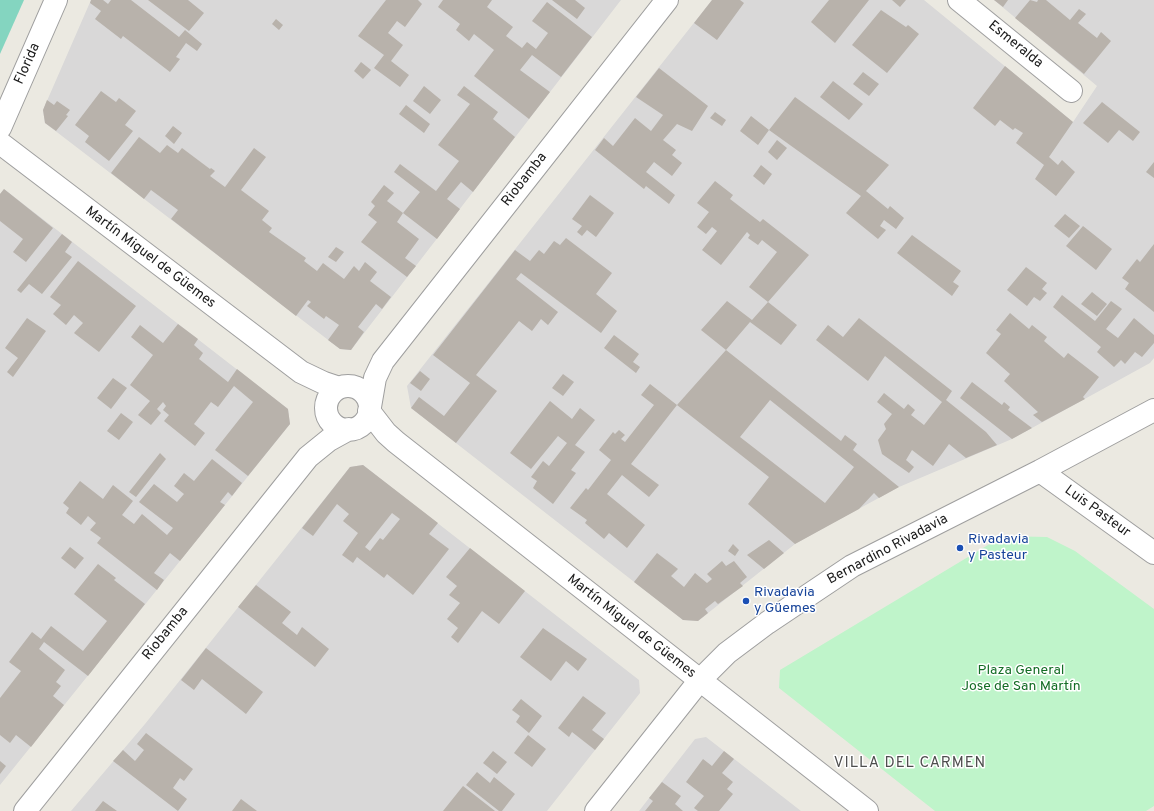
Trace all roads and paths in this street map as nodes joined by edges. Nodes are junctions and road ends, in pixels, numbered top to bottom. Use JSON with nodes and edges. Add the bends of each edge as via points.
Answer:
{"nodes":[{"id":1,"x":56,"y":0,"type":"edge"},
{"id":2,"x":667,"y":0,"type":"edge"},
{"id":3,"x":959,"y":0,"type":"edge"},
{"id":4,"x":1071,"y":91,"type":"dead end"},
{"id":5,"x":0,"y":128,"type":"edge"},
{"id":6,"x":0,"y":144,"type":"edge"},
{"id":7,"x":383,"y":361,"type":"junction"},
{"id":8,"x":300,"y":372,"type":"junction"},
{"id":9,"x":343,"y":387,"type":"junction"},
{"id":10,"x":327,"y":409,"type":"junction"},
{"id":11,"x":1154,"y":410,"type":"edge"},
{"id":12,"x":361,"y":419,"type":"junction"},
{"id":13,"x":308,"y":457,"type":"junction"},
{"id":14,"x":1040,"y":471,"type":"junction"},
{"id":15,"x":1154,"y":553,"type":"edge"},
{"id":16,"x":700,"y":680,"type":"junction"},
{"id":17,"x":25,"y":811,"type":"edge"},
{"id":18,"x":596,"y":811,"type":"edge"},
{"id":19,"x":867,"y":811,"type":"edge"}],
"edges":[{"from":1,"to":5,"type":"street","name":"Florida"},
{"from":2,"to":7,"type":"street","name":"Riobamba"},
{"from":3,"to":4,"type":"street","name":"Esmeralda"},
{"from":6,"to":8,"type":"street","name":"Martín Miguel de Güemes"},
{"from":7,"to":9,"type":"street","name":"Riobamba","via":[[365,376]]},
{"from":7,"to":12,"type":"street","name":"Riobamba"},
{"from":8,"to":9,"type":"street","name":"Martín Miguel de Güemes","via":[[324,383]]},
{"from":8,"to":10,"type":"street","name":"Martín Miguel de Güemes"},
{"from":9,"to":10,"type":"street","via":[[329,397]]},
{"from":9,"to":12,"type":"street","via":[[354,386],[365,394]]},
{"from":10,"to":12,"type":"street","via":[[333,423],[339,427]]},
{"from":10,"to":13,"type":"street","name":"Riobamba"},
{"from":11,"to":14,"type":"street","name":"Bernardino Rivadavia","via":[[1140,420]]},
{"from":12,"to":13,"type":"street","name":"Riobamba"},
{"from":12,"to":16,"type":"street","name":"Martín Miguel de Güemes","via":[[386,433]]},
{"from":13,"to":17,"type":"street","name":"Riobamba"},
{"from":14,"to":15,"type":"street","name":"Luis Pasteur"},
{"from":14,"to":16,"type":"street","name":"Bernardino Rivadavia","via":[[852,566],[727,653]]},
{"from":16,"to":18,"type":"street","name":"Bernardino Rivadavia"},
{"from":16,"to":19,"type":"street","name":"Martín Miguel de Güemes"}]}
